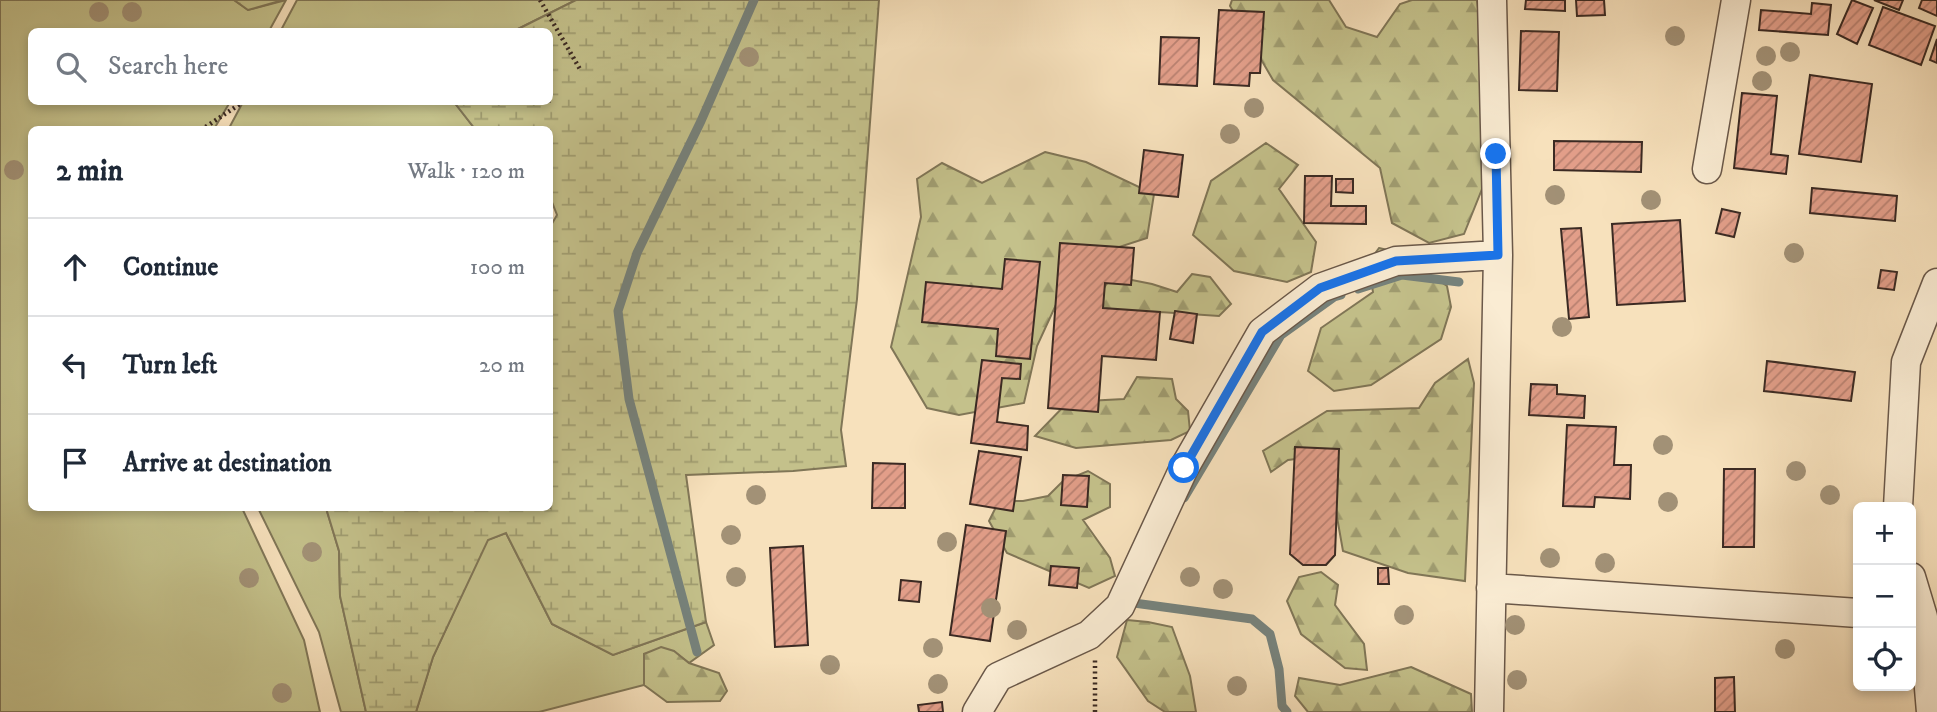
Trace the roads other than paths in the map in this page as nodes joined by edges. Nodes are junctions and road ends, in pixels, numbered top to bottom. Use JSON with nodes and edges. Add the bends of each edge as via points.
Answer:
{"nodes":[{"id":1,"x":1492,"y":0,"type":"edge"},
{"id":2,"x":1736,"y":0,"type":"edge"},
{"id":3,"x":1707,"y":169,"type":"dead end"},
{"id":4,"x":1498,"y":255,"type":"junction"},
{"id":5,"x":1937,"y":284,"type":"edge"},
{"id":6,"x":1897,"y":502,"type":"edge"},
{"id":7,"x":1491,"y":588,"type":"junction"},
{"id":8,"x":1916,"y":592,"type":"edge"},
{"id":9,"x":1853,"y":613,"type":"edge"},
{"id":10,"x":1924,"y":616,"type":"edge"},
{"id":11,"x":977,"y":712,"type":"edge"},
{"id":12,"x":1489,"y":712,"type":"edge"},
{"id":13,"x":1931,"y":712,"type":"edge"}],
"edges":[{"from":1,"to":4,"type":"street"},
{"from":2,"to":3,"type":"street"},
{"from":4,"to":7,"type":"street"},
{"from":4,"to":11,"type":"street","via":[[1396,261],[1320,288],[1262,332],[1184,468],[1120,606],[1089,635],[998,677]]},
{"from":5,"to":6,"type":"street","via":[[1906,362]]},
{"from":7,"to":9,"type":"street"},
{"from":7,"to":12,"type":"street"},
{"from":8,"to":10,"type":"street"},
{"from":10,"to":13,"type":"street"}]}
